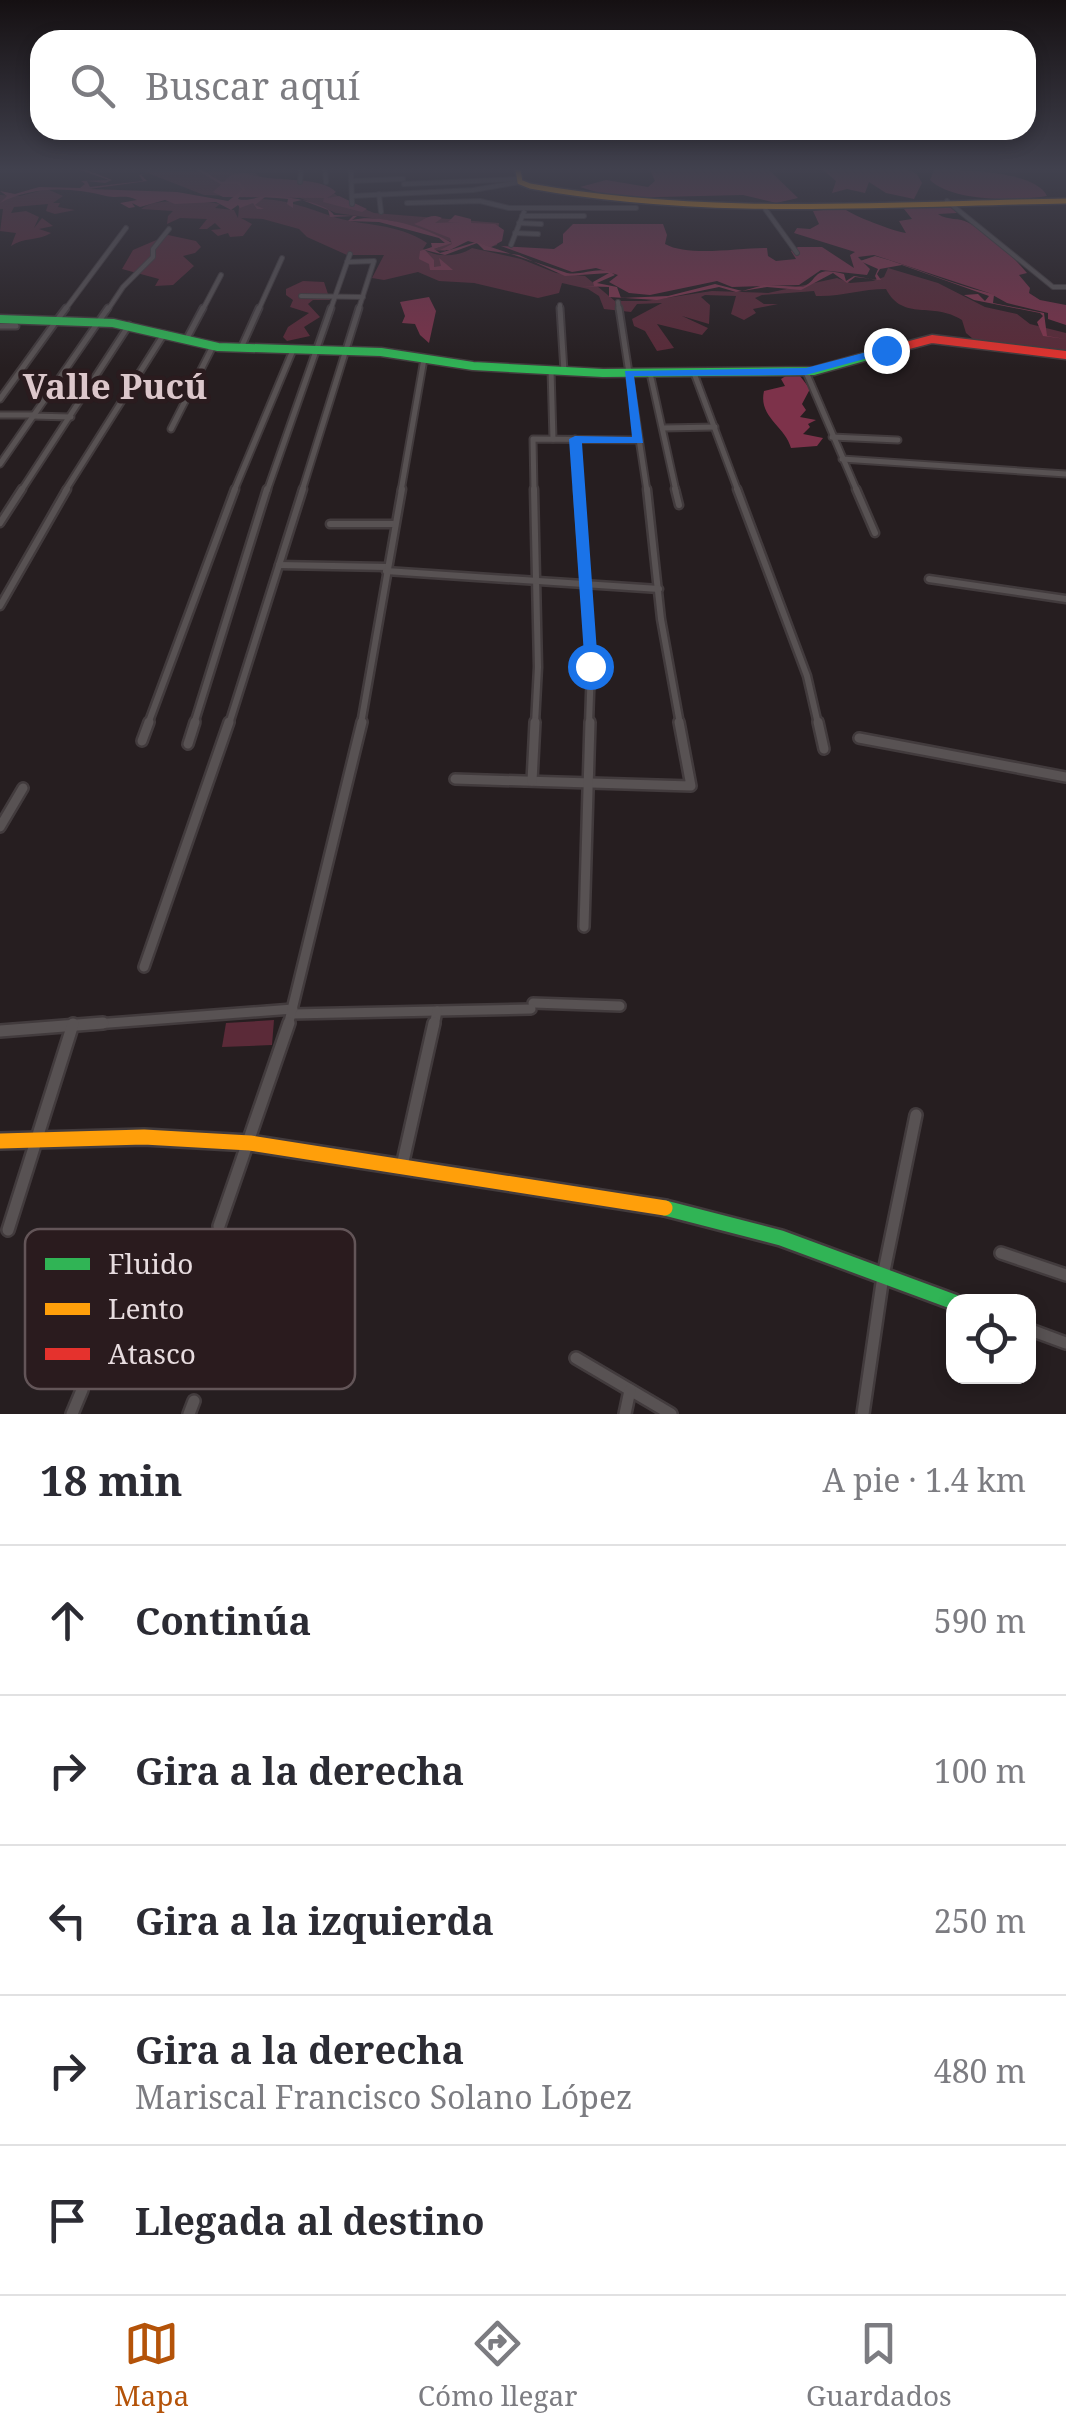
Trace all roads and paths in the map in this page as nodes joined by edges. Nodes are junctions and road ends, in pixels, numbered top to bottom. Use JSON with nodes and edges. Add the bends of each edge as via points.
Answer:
{"nodes":[{"id":1,"x":120,"y":236,"type":"edge"},
{"id":2,"x":163,"y":236,"type":"edge"},
{"id":3,"x":514,"y":236,"type":"edge"},
{"id":4,"x":785,"y":236,"type":"edge"},
{"id":5,"x":990,"y":236,"type":"edge"},
{"id":6,"x":510,"y":245,"type":"dead end"},
{"id":7,"x":797,"y":253,"type":"dead end"},
{"id":8,"x":350,"y":254,"type":"dead end"},
{"id":9,"x":282,"y":258,"type":"dead end"},
{"id":10,"x":348,"y":262,"type":"junction"},
{"id":11,"x":221,"y":275,"type":"dead end"},
{"id":12,"x":1066,"y":287,"type":"edge"},
{"id":13,"x":302,"y":296,"type":"dead end"},
{"id":14,"x":336,"y":296,"type":"junction"},
{"id":15,"x":363,"y":296,"type":"junction"},
{"id":16,"x":618,"y":302,"type":"dead end"},
{"id":17,"x":560,"y":305,"type":"dead end"},
{"id":18,"x":57,"y":320,"type":"junction"},
{"id":19,"x":0,"y":322,"type":"edge"},
{"id":20,"x":99,"y":322,"type":"junction"},
{"id":21,"x":129,"y":325,"type":"junction"},
{"id":22,"x":16,"y":326,"type":"dead end"},
{"id":23,"x":164,"y":334,"type":"junction"},
{"id":24,"x":186,"y":340,"type":"junction"},
{"id":25,"x":213,"y":346,"type":"junction"},
{"id":26,"x":241,"y":348,"type":"junction"},
{"id":27,"x":292,"y":350,"type":"junction"},
{"id":28,"x":318,"y":350,"type":"junction"},
{"id":29,"x":348,"y":351,"type":"junction"},
{"id":30,"x":1066,"y":355,"type":"edge"},
{"id":31,"x":424,"y":359,"type":"junction"},
{"id":32,"x":551,"y":370,"type":"junction"},
{"id":33,"x":564,"y":371,"type":"junction"},
{"id":34,"x":806,"y":372,"type":"junction"},
{"id":35,"x":629,"y":373,"type":"junction"},
{"id":36,"x":650,"y":373,"type":"junction"},
{"id":37,"x":694,"y":373,"type":"junction"},
{"id":38,"x":0,"y":399,"type":"edge"},
{"id":39,"x":0,"y":415,"type":"edge"},
{"id":40,"x":33,"y":416,"type":"junction"},
{"id":41,"x":70,"y":417,"type":"junction"},
{"id":42,"x":663,"y":428,"type":"junction"},
{"id":43,"x":715,"y":428,"type":"junction"},
{"id":44,"x":171,"y":429,"type":"dead end"},
{"id":45,"x":832,"y":437,"type":"junction"},
{"id":46,"x":553,"y":439,"type":"junction"},
{"id":47,"x":575,"y":439,"type":"junction"},
{"id":48,"x":639,"y":440,"type":"junction"},
{"id":49,"x":898,"y":440,"type":"dead end"},
{"id":50,"x":842,"y":459,"type":"junction"},
{"id":51,"x":0,"y":464,"type":"edge"},
{"id":52,"x":1066,"y":474,"type":"edge"},
{"id":53,"x":679,"y":504,"type":"dead end"},
{"id":54,"x":0,"y":524,"type":"edge"},
{"id":55,"x":330,"y":524,"type":"dead end"},
{"id":56,"x":394,"y":524,"type":"junction"},
{"id":57,"x":875,"y":534,"type":"dead end"},
{"id":58,"x":279,"y":564,"type":"junction"},
{"id":59,"x":387,"y":569,"type":"junction"},
{"id":60,"x":536,"y":579,"type":"junction"},
{"id":61,"x":929,"y":579,"type":"dead end"},
{"id":62,"x":584,"y":581,"type":"junction"},
{"id":63,"x":659,"y":589,"type":"junction"},
{"id":64,"x":1066,"y":599,"type":"edge"},
{"id":65,"x":0,"y":606,"type":"edge"},
{"id":66,"x":858,"y":738,"type":"dead end"},
{"id":67,"x":142,"y":742,"type":"dead end"},
{"id":68,"x":188,"y":744,"type":"dead end"},
{"id":69,"x":824,"y":749,"type":"dead end"},
{"id":70,"x":1066,"y":777,"type":"edge"},
{"id":71,"x":455,"y":779,"type":"dead end"},
{"id":72,"x":532,"y":781,"type":"junction"},
{"id":73,"x":588,"y":783,"type":"junction"},
{"id":74,"x":23,"y":788,"type":"dead end"},
{"id":75,"x":0,"y":827,"type":"edge"},
{"id":76,"x":584,"y":927,"type":"dead end"},
{"id":77,"x":144,"y":967,"type":"dead end"},
{"id":78,"x":620,"y":1006,"type":"dead end"},
{"id":79,"x":293,"y":1012,"type":"junction"},
{"id":80,"x":437,"y":1012,"type":"junction"},
{"id":81,"x":73,"y":1024,"type":"junction"},
{"id":82,"x":0,"y":1031,"type":"edge"},
{"id":83,"x":916,"y":1115,"type":"dead end"},
{"id":84,"x":36,"y":1141,"type":"junction"},
{"id":85,"x":0,"y":1142,"type":"edge"},
{"id":86,"x":250,"y":1143,"type":"junction"},
{"id":87,"x":402,"y":1166,"type":"junction"},
{"id":88,"x":219,"y":1226,"type":"dead end"},
{"id":89,"x":8,"y":1230,"type":"dead end"},
{"id":90,"x":1000,"y":1253,"type":"dead end"},
{"id":91,"x":1066,"y":1275,"type":"edge"},
{"id":92,"x":882,"y":1276,"type":"junction"},
{"id":93,"x":946,"y":1299,"type":"edge"},
{"id":94,"x":1036,"y":1333,"type":"edge"},
{"id":95,"x":1066,"y":1343,"type":"edge"},
{"id":96,"x":576,"y":1358,"type":"dead end"},
{"id":97,"x":82,"y":1390,"type":"dead end"},
{"id":98,"x":630,"y":1390,"type":"junction"},
{"id":99,"x":72,"y":1414,"type":"edge"},
{"id":100,"x":625,"y":1414,"type":"edge"},
{"id":101,"x":671,"y":1414,"type":"edge"},
{"id":102,"x":863,"y":1414,"type":"edge"}],
"edges":[{"from":1,"to":18,"type":"street"},
{"from":2,"to":20,"type":"street","via":[[154,257]]},
{"from":3,"to":6,"type":"street"},
{"from":4,"to":7,"type":"street"},
{"from":5,"to":12,"type":"street","via":[[1053,286]]},
{"from":8,"to":10,"type":"street"},
{"from":9,"to":26,"type":"street"},
{"from":10,"to":14,"type":"street"},
{"from":10,"to":15,"type":"street","via":[[374,261]]},
{"from":11,"to":24,"type":"street"},
{"from":13,"to":14,"type":"street"},
{"from":14,"to":15,"type":"street"},
{"from":14,"to":28,"type":"street"},
{"from":15,"to":29,"type":"street"},
{"from":16,"to":35,"type":"street"},
{"from":17,"to":33,"type":"street"},
{"from":18,"to":19,"type":"street"},
{"from":18,"to":20,"type":"street"},
{"from":18,"to":38,"type":"street"},
{"from":19,"to":22,"type":"street"},
{"from":20,"to":21,"type":"street"},
{"from":20,"to":40,"type":"street"},
{"from":21,"to":23,"type":"street"},
{"from":21,"to":41,"type":"street"},
{"from":23,"to":24,"type":"street"},
{"from":23,"to":65,"type":"street"},
{"from":24,"to":25,"type":"street"},
{"from":25,"to":26,"type":"street"},
{"from":25,"to":44,"type":"street"},
{"from":26,"to":27,"type":"street"},
{"from":27,"to":28,"type":"street"},
{"from":27,"to":67,"type":"street"},
{"from":28,"to":29,"type":"street"},
{"from":28,"to":68,"type":"street","via":[[242,561]]},
{"from":29,"to":31,"type":"street"},
{"from":29,"to":58,"type":"street"},
{"from":30,"to":34,"type":"street","via":[[932,338]]},
{"from":31,"to":32,"type":"street"},
{"from":31,"to":56,"type":"street"},
{"from":32,"to":33,"type":"street"},
{"from":32,"to":46,"type":"street"},
{"from":33,"to":35,"type":"street"},
{"from":34,"to":37,"type":"street"},
{"from":34,"to":45,"type":"street"},
{"from":35,"to":36,"type":"street"},
{"from":35,"to":48,"type":"street"},
{"from":36,"to":37,"type":"street"},
{"from":36,"to":42,"type":"street"},
{"from":37,"to":43,"type":"street"},
{"from":39,"to":40,"type":"street"},
{"from":40,"to":41,"type":"street"},
{"from":40,"to":51,"type":"street"},
{"from":41,"to":54,"type":"street"},
{"from":42,"to":43,"type":"street"},
{"from":42,"to":53,"type":"street"},
{"from":43,"to":69,"type":"street","via":[[807,676]]},
{"from":45,"to":49,"type":"street"},
{"from":45,"to":50,"type":"street"},
{"from":46,"to":47,"type":"street"},
{"from":46,"to":60,"type":"street","via":[[533,439]]},
{"from":47,"to":48,"type":"street"},
{"from":47,"to":62,"type":"street"},
{"from":48,"to":63,"type":"street"},
{"from":50,"to":52,"type":"street"},
{"from":50,"to":57,"type":"street"},
{"from":55,"to":56,"type":"street"},
{"from":56,"to":59,"type":"street"},
{"from":58,"to":59,"type":"street"},
{"from":58,"to":77,"type":"street"},
{"from":59,"to":60,"type":"street"},
{"from":59,"to":79,"type":"street","via":[[362,725]]},
{"from":60,"to":62,"type":"street"},
{"from":60,"to":72,"type":"street"},
{"from":61,"to":64,"type":"street"},
{"from":62,"to":63,"type":"street"},
{"from":62,"to":73,"type":"street"},
{"from":63,"to":73,"type":"street","via":[[691,786]]},
{"from":66,"to":70,"type":"street"},
{"from":71,"to":72,"type":"street"},
{"from":72,"to":73,"type":"street"},
{"from":73,"to":76,"type":"street"},
{"from":74,"to":75,"type":"street"},
{"from":78,"to":80,"type":"street"},
{"from":79,"to":80,"type":"street"},
{"from":79,"to":81,"type":"street"},
{"from":79,"to":86,"type":"street"},
{"from":80,"to":87,"type":"street"},
{"from":81,"to":82,"type":"street"},
{"from":81,"to":84,"type":"street"},
{"from":83,"to":92,"type":"street"},
{"from":84,"to":85,"type":"street"},
{"from":84,"to":86,"type":"street","via":[[144,1136]]},
{"from":84,"to":89,"type":"street"},
{"from":86,"to":87,"type":"street"},
{"from":86,"to":88,"type":"street"},
{"from":87,"to":92,"type":"street","via":[[695,1213]]},
{"from":90,"to":91,"type":"street"},
{"from":92,"to":93,"type":"street"},
{"from":92,"to":102,"type":"street"},
{"from":94,"to":95,"type":"street"},
{"from":96,"to":98,"type":"street"},
{"from":97,"to":99,"type":"street"},
{"from":98,"to":100,"type":"street"},
{"from":98,"to":101,"type":"street"}]}
